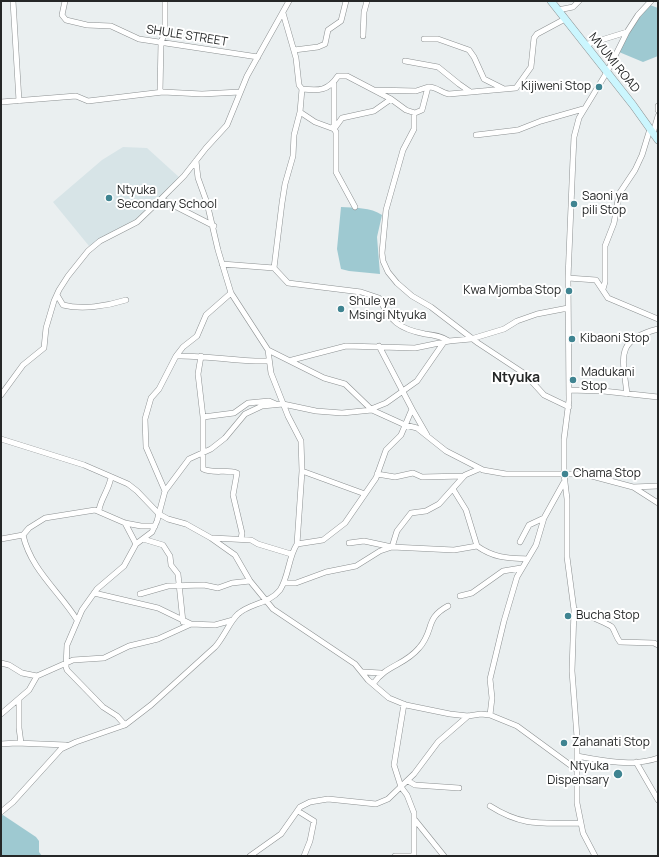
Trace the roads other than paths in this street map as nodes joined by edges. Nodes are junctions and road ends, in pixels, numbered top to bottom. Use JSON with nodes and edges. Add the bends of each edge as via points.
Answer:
{"nodes":[{"id":1,"x":13,"y":1,"type":"edge"},
{"id":2,"x":65,"y":1,"type":"edge"},
{"id":3,"x":165,"y":1,"type":"edge"},
{"id":4,"x":289,"y":1,"type":"edge"},
{"id":5,"x":346,"y":1,"type":"edge"},
{"id":6,"x":367,"y":1,"type":"edge"},
{"id":7,"x":551,"y":1,"type":"edge"},
{"id":8,"x":579,"y":1,"type":"edge"},
{"id":9,"x":651,"y":1,"type":"edge"},
{"id":10,"x":558,"y":10,"type":"junction"},
{"id":11,"x":283,"y":13,"type":"junction"},
{"id":12,"x":565,"y":19,"type":"junction"},
{"id":13,"x":626,"y":32,"type":"junction"},
{"id":14,"x":364,"y":36,"type":"dead end"},
{"id":15,"x":424,"y":39,"type":"dead end"},
{"id":16,"x":161,"y":42,"type":"junction"},
{"id":17,"x":585,"y":45,"type":"junction"},
{"id":18,"x":294,"y":50,"type":"junction"},
{"id":19,"x":258,"y":57,"type":"junction"},
{"id":20,"x":405,"y":61,"type":"dead end"},
{"id":21,"x":607,"y":72,"type":"junction"},
{"id":22,"x":334,"y":84,"type":"junction"},
{"id":23,"x":428,"y":87,"type":"junction"},
{"id":24,"x":302,"y":89,"type":"junction"},
{"id":25,"x":504,"y":89,"type":"junction"},
{"id":26,"x":372,"y":90,"type":"junction"},
{"id":27,"x":469,"y":91,"type":"junction"},
{"id":28,"x":160,"y":92,"type":"junction"},
{"id":29,"x":240,"y":92,"type":"junction"},
{"id":30,"x":391,"y":100,"type":"junction"},
{"id":31,"x":19,"y":101,"type":"junction"},
{"id":32,"x":1,"y":102,"type":"edge"},
{"id":33,"x":658,"y":106,"type":"edge"},
{"id":34,"x":583,"y":109,"type":"junction"},
{"id":35,"x":658,"y":110,"type":"edge"},
{"id":36,"x":300,"y":112,"type":"junction"},
{"id":37,"x":414,"y":113,"type":"junction"},
{"id":38,"x":658,"y":116,"type":"edge"},
{"id":39,"x":334,"y":129,"type":"junction"},
{"id":40,"x":651,"y":131,"type":"junction"},
{"id":41,"x":476,"y":135,"type":"dead end"},
{"id":42,"x":658,"y":140,"type":"edge"},
{"id":43,"x":196,"y":161,"type":"junction"},
{"id":44,"x":161,"y":199,"type":"junction"},
{"id":45,"x":355,"y":207,"type":"dead end"},
{"id":46,"x":214,"y":226,"type":"junction"},
{"id":47,"x":222,"y":264,"type":"junction"},
{"id":48,"x":274,"y":268,"type":"junction"},
{"id":49,"x":568,"y":278,"type":"junction"},
{"id":50,"x":602,"y":289,"type":"junction"},
{"id":51,"x":231,"y":293,"type":"junction"},
{"id":52,"x":57,"y":295,"type":"junction"},
{"id":53,"x":126,"y":300,"type":"dead end"},
{"id":54,"x":568,"y":308,"type":"junction"},
{"id":55,"x":658,"y":319,"type":"edge"},
{"id":56,"x":658,"y":329,"type":"edge"},
{"id":57,"x":471,"y":339,"type":"junction"},
{"id":58,"x":446,"y":341,"type":"junction"},
{"id":59,"x":379,"y":346,"type":"junction"},
{"id":60,"x":268,"y":350,"type":"junction"},
{"id":61,"x":176,"y":356,"type":"junction"},
{"id":62,"x":201,"y":356,"type":"junction"},
{"id":63,"x":291,"y":360,"type":"junction"},
{"id":64,"x":268,"y":361,"type":"junction"},
{"id":65,"x":569,"y":390,"type":"junction"},
{"id":66,"x":402,"y":391,"type":"junction"},
{"id":67,"x":626,"y":394,"type":"junction"},
{"id":68,"x":1,"y":395,"type":"edge"},
{"id":69,"x":658,"y":397,"type":"edge"},
{"id":70,"x":276,"y":404,"type":"junction"},
{"id":71,"x":283,"y":404,"type":"junction"},
{"id":72,"x":569,"y":407,"type":"junction"},
{"id":73,"x":412,"y":409,"type":"junction"},
{"id":74,"x":372,"y":410,"type":"junction"},
{"id":75,"x":203,"y":418,"type":"junction"},
{"id":76,"x":405,"y":425,"type":"junction"},
{"id":77,"x":1,"y":439,"type":"edge"},
{"id":78,"x":430,"y":439,"type":"junction"},
{"id":79,"x":203,"y":454,"type":"junction"},
{"id":80,"x":479,"y":469,"type":"junction"},
{"id":81,"x":302,"y":471,"type":"junction"},
{"id":82,"x":377,"y":474,"type":"junction"},
{"id":83,"x":564,"y":474,"type":"junction"},
{"id":84,"x":465,"y":476,"type":"junction"},
{"id":85,"x":110,"y":477,"type":"junction"},
{"id":86,"x":565,"y":481,"type":"junction"},
{"id":87,"x":658,"y":486,"type":"edge"},
{"id":88,"x":633,"y":487,"type":"junction"},
{"id":89,"x":453,"y":489,"type":"junction"},
{"id":90,"x":165,"y":491,"type":"junction"},
{"id":91,"x":365,"y":494,"type":"junction"},
{"id":92,"x":658,"y":502,"type":"edge"},
{"id":93,"x":98,"y":510,"type":"junction"},
{"id":94,"x":159,"y":514,"type":"junction"},
{"id":95,"x":544,"y":518,"type":"junction"},
{"id":96,"x":125,"y":523,"type":"junction"},
{"id":97,"x":155,"y":526,"type":"junction"},
{"id":98,"x":23,"y":535,"type":"junction"},
{"id":99,"x":1,"y":538,"type":"edge"},
{"id":100,"x":212,"y":538,"type":"junction"},
{"id":101,"x":143,"y":539,"type":"junction"},
{"id":102,"x":242,"y":539,"type":"junction"},
{"id":103,"x":520,"y":542,"type":"dead end"},
{"id":104,"x":349,"y":543,"type":"dead end"},
{"id":105,"x":136,"y":544,"type":"junction"},
{"id":106,"x":297,"y":544,"type":"junction"},
{"id":107,"x":477,"y":546,"type":"junction"},
{"id":108,"x":392,"y":547,"type":"junction"},
{"id":109,"x":291,"y":554,"type":"junction"},
{"id":110,"x":527,"y":559,"type":"junction"},
{"id":111,"x":521,"y":568,"type":"junction"},
{"id":112,"x":250,"y":581,"type":"junction"},
{"id":113,"x":284,"y":583,"type":"junction"},
{"id":114,"x":180,"y":587,"type":"junction"},
{"id":115,"x":94,"y":593,"type":"junction"},
{"id":116,"x":140,"y":594,"type":"dead end"},
{"id":117,"x":460,"y":596,"type":"dead end"},
{"id":118,"x":267,"y":600,"type":"junction"},
{"id":119,"x":448,"y":606,"type":"dead end"},
{"id":120,"x":574,"y":610,"type":"junction"},
{"id":121,"x":77,"y":620,"type":"junction"},
{"id":122,"x":233,"y":620,"type":"junction"},
{"id":123,"x":183,"y":622,"type":"junction"},
{"id":124,"x":191,"y":624,"type":"junction"},
{"id":125,"x":658,"y":645,"type":"edge"},
{"id":126,"x":1,"y":663,"type":"edge"},
{"id":127,"x":66,"y":664,"type":"junction"},
{"id":128,"x":363,"y":672,"type":"junction"},
{"id":129,"x":381,"y":673,"type":"junction"},
{"id":130,"x":37,"y":676,"type":"junction"},
{"id":131,"x":373,"y":684,"type":"junction"},
{"id":132,"x":19,"y":700,"type":"junction"},
{"id":133,"x":404,"y":704,"type":"junction"},
{"id":134,"x":1,"y":714,"type":"edge"},
{"id":135,"x":490,"y":715,"type":"junction"},
{"id":136,"x":468,"y":716,"type":"junction"},
{"id":137,"x":125,"y":724,"type":"junction"},
{"id":138,"x":21,"y":743,"type":"junction"},
{"id":139,"x":1,"y":744,"type":"edge"},
{"id":140,"x":67,"y":745,"type":"junction"},
{"id":141,"x":577,"y":756,"type":"junction"},
{"id":142,"x":658,"y":758,"type":"edge"},
{"id":143,"x":636,"y":762,"type":"junction"},
{"id":144,"x":577,"y":770,"type":"junction"},
{"id":145,"x":408,"y":781,"type":"junction"},
{"id":146,"x":400,"y":787,"type":"junction"},
{"id":147,"x":459,"y":788,"type":"dead end"},
{"id":148,"x":658,"y":800,"type":"edge"},
{"id":149,"x":490,"y":806,"type":"dead end"},
{"id":150,"x":298,"y":811,"type":"junction"},
{"id":151,"x":1,"y":812,"type":"edge"},
{"id":152,"x":415,"y":820,"type":"junction"},
{"id":153,"x":580,"y":823,"type":"junction"},
{"id":154,"x":250,"y":856,"type":"edge"},
{"id":155,"x":304,"y":856,"type":"edge"},
{"id":156,"x":395,"y":856,"type":"edge"},
{"id":157,"x":411,"y":856,"type":"edge"},
{"id":158,"x":414,"y":856,"type":"edge"},
{"id":159,"x":444,"y":856,"type":"edge"},
{"id":160,"x":595,"y":856,"type":"edge"}],
"edges":[{"from":1,"to":31,"type":"street"},
{"from":2,"to":16,"type":"street","name":"SHULE STREET","via":[[62,15],[66,20],[87,25],[111,26],[139,39]]},
{"from":3,"to":16,"type":"street","via":[[165,33]]},
{"from":4,"to":11,"type":"street"},
{"from":5,"to":18,"type":"street","via":[[341,21],[328,30],[325,44]]},
{"from":6,"to":14,"type":"street","via":[[364,12]]},
{"from":7,"to":10,"type":"street","name":"MVUMI ROAD"},
{"from":8,"to":10,"type":"street","via":[[573,7]]},
{"from":9,"to":13,"type":"street"},
{"from":10,"to":12,"type":"street","name":"MVUMI ROAD"},
{"from":11,"to":18,"type":"street"},
{"from":11,"to":19,"type":"street"},
{"from":12,"to":17,"type":"street","name":"MVUMI ROAD"},
{"from":12,"to":25,"type":"street","via":[[537,34],[534,38],[531,67],[516,88]]},
{"from":13,"to":17,"type":"street"},
{"from":13,"to":21,"type":"street"},
{"from":15,"to":25,"type":"street","via":[[438,39],[469,50],[484,79]]},
{"from":16,"to":19,"type":"street","name":"SHULE STREET"},
{"from":16,"to":28,"type":"street"},
{"from":17,"to":21,"type":"street","name":"MVUMI ROAD"},
{"from":18,"to":24,"type":"street","via":[[299,85]]},
{"from":19,"to":29,"type":"street"},
{"from":20,"to":27,"type":"street","via":[[438,67]]},
{"from":21,"to":34,"type":"street"},
{"from":21,"to":40,"type":"street","name":"MVUMI ROAD"},
{"from":22,"to":24,"type":"street","via":[[323,89]]},
{"from":22,"to":26,"type":"street","via":[[338,76],[343,75]]},
{"from":22,"to":39,"type":"street"},
{"from":23,"to":26,"type":"street","via":[[416,91]]},
{"from":23,"to":27,"type":"street","via":[[435,87],[444,93]]},
{"from":23,"to":37,"type":"street","via":[[422,110]]},
{"from":24,"to":36,"type":"street"},
{"from":25,"to":27,"type":"street"},
{"from":26,"to":30,"type":"street"},
{"from":28,"to":29,"type":"street"},
{"from":28,"to":31,"type":"street","via":[[88,100],[76,96]]},
{"from":29,"to":43,"type":"street","via":[[227,125]]},
{"from":30,"to":37,"type":"street"},
{"from":30,"to":39,"type":"street","via":[[374,111],[345,117]]},
{"from":31,"to":32,"type":"street"},
{"from":33,"to":35,"type":"street"},
{"from":34,"to":41,"type":"street","via":[[518,130]]},
{"from":34,"to":49,"type":"street","via":[[576,124],[574,137]]},
{"from":36,"to":39,"type":"street","via":[[315,122]]},
{"from":36,"to":48,"type":"street","via":[[294,135],[293,156],[285,184]]},
{"from":37,"to":57,"type":"street","via":[[414,129],[403,150],[388,198],[384,223],[383,261],[392,278],[407,292]]},
{"from":38,"to":40,"type":"street"},
{"from":39,"to":45,"type":"street","via":[[337,138],[336,172]]},
{"from":40,"to":42,"type":"street","name":"MVUMI ROAD"},
{"from":40,"to":50,"type":"street","via":[[635,170],[619,194],[614,224],[605,246]]},
{"from":43,"to":44,"type":"street"},
{"from":43,"to":46,"type":"street","via":[[198,178]]},
{"from":44,"to":46,"type":"street"},
{"from":44,"to":52,"type":"street","via":[[137,222],[100,241],[88,251]]},
{"from":46,"to":47,"type":"street"},
{"from":47,"to":48,"type":"street"},
{"from":47,"to":51,"type":"street"},
{"from":48,"to":58,"type":"street","via":[[288,283],[361,292],[379,298],[394,322],[417,332],[439,335]]},
{"from":49,"to":50,"type":"street","via":[[592,278]]},
{"from":49,"to":54,"type":"street"},
{"from":50,"to":55,"type":"street","via":[[608,298]]},
{"from":51,"to":60,"type":"street"},
{"from":51,"to":61,"type":"street","via":[[206,315],[197,336]]},
{"from":52,"to":53,"type":"street","via":[[63,305],[71,306],[105,305]]},
{"from":52,"to":68,"type":"street","via":[[46,328],[44,348],[22,365]]},
{"from":54,"to":57,"type":"street","via":[[537,314],[504,329]]},
{"from":54,"to":65,"type":"street"},
{"from":56,"to":67,"type":"street","via":[[638,336],[624,349]]},
{"from":57,"to":58,"type":"street"},
{"from":57,"to":72,"type":"street","via":[[525,374],[544,396]]},
{"from":58,"to":59,"type":"street","via":[[415,348]]},
{"from":58,"to":66,"type":"street","via":[[417,381]]},
{"from":59,"to":63,"type":"street","via":[[346,346]]},
{"from":59,"to":66,"type":"street"},
{"from":60,"to":63,"type":"street"},
{"from":60,"to":64,"type":"street"},
{"from":61,"to":62,"type":"street"},
{"from":61,"to":90,"type":"street","via":[[159,389],[151,398],[145,419],[146,447]]},
{"from":62,"to":64,"type":"street"},
{"from":62,"to":75,"type":"street","via":[[198,374]]},
{"from":63,"to":74,"type":"street","via":[[324,378],[345,384]]},
{"from":64,"to":71,"type":"street"},
{"from":65,"to":67,"type":"street"},
{"from":65,"to":72,"type":"street"},
{"from":66,"to":73,"type":"street"},
{"from":66,"to":74,"type":"street"},
{"from":67,"to":69,"type":"street"},
{"from":70,"to":71,"type":"street"},
{"from":70,"to":75,"type":"street","via":[[269,401],[248,403],[234,413]]},
{"from":70,"to":79,"type":"street","via":[[249,411],[225,438]]},
{"from":71,"to":74,"type":"street","via":[[342,413]]},
{"from":71,"to":81,"type":"street","via":[[301,441]]},
{"from":72,"to":83,"type":"street","via":[[564,439]]},
{"from":73,"to":76,"type":"street"},
{"from":73,"to":78,"type":"street"},
{"from":74,"to":76,"type":"street"},
{"from":75,"to":79,"type":"street"},
{"from":76,"to":78,"type":"street","via":[[417,428]]},
{"from":76,"to":82,"type":"street","via":[[401,435],[386,450]]},
{"from":77,"to":85,"type":"street"},
{"from":78,"to":80,"type":"street"},
{"from":79,"to":90,"type":"street","via":[[186,462]]},
{"from":79,"to":102,"type":"street","via":[[203,469],[209,472],[237,473],[233,495]]},
{"from":80,"to":83,"type":"street","via":[[506,474]]},
{"from":80,"to":84,"type":"street"},
{"from":81,"to":91,"type":"street"},
{"from":81,"to":106,"type":"street"},
{"from":82,"to":84,"type":"street","via":[[395,477],[413,473],[422,477]]},
{"from":82,"to":91,"type":"street"},
{"from":83,"to":86,"type":"street"},
{"from":83,"to":88,"type":"street","via":[[584,474]]},
{"from":84,"to":89,"type":"street"},
{"from":85,"to":93,"type":"street","via":[[109,488],[100,500]]},
{"from":85,"to":94,"type":"street","via":[[128,484]]},
{"from":86,"to":95,"type":"street"},
{"from":86,"to":120,"type":"street","via":[[567,557]]},
{"from":87,"to":88,"type":"street"},
{"from":88,"to":92,"type":"street"},
{"from":89,"to":107,"type":"street","via":[[466,510]]},
{"from":89,"to":108,"type":"street","via":[[432,509],[414,512],[408,516],[397,531]]},
{"from":90,"to":94,"type":"street"},
{"from":91,"to":106,"type":"street","via":[[341,528],[323,540]]},
{"from":93,"to":96,"type":"street"},
{"from":93,"to":98,"type":"street","via":[[45,518]]},
{"from":94,"to":97,"type":"street"},
{"from":94,"to":100,"type":"street","via":[[168,520],[186,524]]},
{"from":95,"to":103,"type":"street","via":[[529,525]]},
{"from":95,"to":110,"type":"street","via":[[536,545]]},
{"from":96,"to":97,"type":"street"},
{"from":96,"to":105,"type":"street"},
{"from":97,"to":101,"type":"street"},
{"from":98,"to":99,"type":"street"},
{"from":98,"to":121,"type":"street","via":[[38,570]]},
{"from":100,"to":102,"type":"street"},
{"from":100,"to":112,"type":"street","via":[[236,555]]},
{"from":101,"to":105,"type":"street"},
{"from":101,"to":114,"type":"street","via":[[164,546],[170,556],[171,565],[178,573]]},
{"from":102,"to":109,"type":"street"},
{"from":104,"to":108,"type":"street","via":[[364,541]]},
{"from":105,"to":115,"type":"street","via":[[120,570]]},
{"from":106,"to":109,"type":"street"},
{"from":107,"to":108,"type":"street","via":[[454,550]]},
{"from":107,"to":110,"type":"street","via":[[488,554]]},
{"from":108,"to":113,"type":"street","via":[[380,551],[356,566],[326,572],[296,583]]},
{"from":109,"to":113,"type":"street"},
{"from":110,"to":111,"type":"street"},
{"from":111,"to":117,"type":"street","via":[[503,571],[472,593]]},
{"from":111,"to":135,"type":"street","via":[[504,621],[490,679]]},
{"from":112,"to":114,"type":"street","via":[[218,588],[200,585]]},
{"from":112,"to":118,"type":"street"},
{"from":113,"to":118,"type":"street","via":[[278,592]]},
{"from":114,"to":116,"type":"street","via":[[168,586]]},
{"from":114,"to":123,"type":"street"},
{"from":115,"to":121,"type":"street"},
{"from":115,"to":123,"type":"street","via":[[158,608]]},
{"from":118,"to":122,"type":"street","via":[[246,608]]},
{"from":118,"to":128,"type":"street","via":[[273,609]]},
{"from":119,"to":129,"type":"street","via":[[433,617],[426,639],[419,648]]},
{"from":120,"to":125,"type":"street","via":[[610,625],[620,642]]},
{"from":120,"to":141,"type":"street","via":[[572,670]]},
{"from":121,"to":127,"type":"street","via":[[67,645]]},
{"from":122,"to":124,"type":"street","via":[[215,625]]},
{"from":122,"to":137,"type":"street","via":[[215,647],[151,705]]},
{"from":123,"to":124,"type":"street"},
{"from":124,"to":127,"type":"street","via":[[158,639],[129,646],[109,656],[75,660]]},
{"from":126,"to":130,"type":"street","via":[[22,673]]},
{"from":127,"to":130,"type":"street"},
{"from":127,"to":137,"type":"street","via":[[71,674],[99,703]]},
{"from":128,"to":129,"type":"street"},
{"from":128,"to":131,"type":"street"},
{"from":129,"to":131,"type":"street"},
{"from":130,"to":132,"type":"street"},
{"from":131,"to":133,"type":"street","via":[[389,698]]},
{"from":132,"to":134,"type":"street"},
{"from":132,"to":138,"type":"street"},
{"from":133,"to":136,"type":"street"},
{"from":133,"to":146,"type":"street","via":[[394,765]]},
{"from":135,"to":136,"type":"street"},
{"from":135,"to":144,"type":"street","via":[[517,726]]},
{"from":136,"to":145,"type":"street","via":[[438,742]]},
{"from":137,"to":140,"type":"street"},
{"from":138,"to":139,"type":"street"},
{"from":138,"to":140,"type":"street"},
{"from":140,"to":151,"type":"street"},
{"from":141,"to":143,"type":"street","via":[[604,761]]},
{"from":141,"to":144,"type":"street"},
{"from":142,"to":143,"type":"street","via":[[648,762]]},
{"from":143,"to":148,"type":"street"},
{"from":144,"to":153,"type":"street"},
{"from":145,"to":146,"type":"street"},
{"from":145,"to":147,"type":"street","via":[[415,785]]},
{"from":146,"to":150,"type":"street","via":[[388,799],[376,804],[328,798],[310,802]]},
{"from":146,"to":152,"type":"street","via":[[409,799]]},
{"from":149,"to":153,"type":"street","via":[[507,817],[520,821]]},
{"from":150,"to":154,"type":"street","via":[[281,834]]},
{"from":150,"to":155,"type":"street","via":[[314,821]]},
{"from":152,"to":158,"type":"street"},
{"from":152,"to":159,"type":"street"},
{"from":153,"to":160,"type":"street"},
{"from":156,"to":157,"type":"street"}]}
